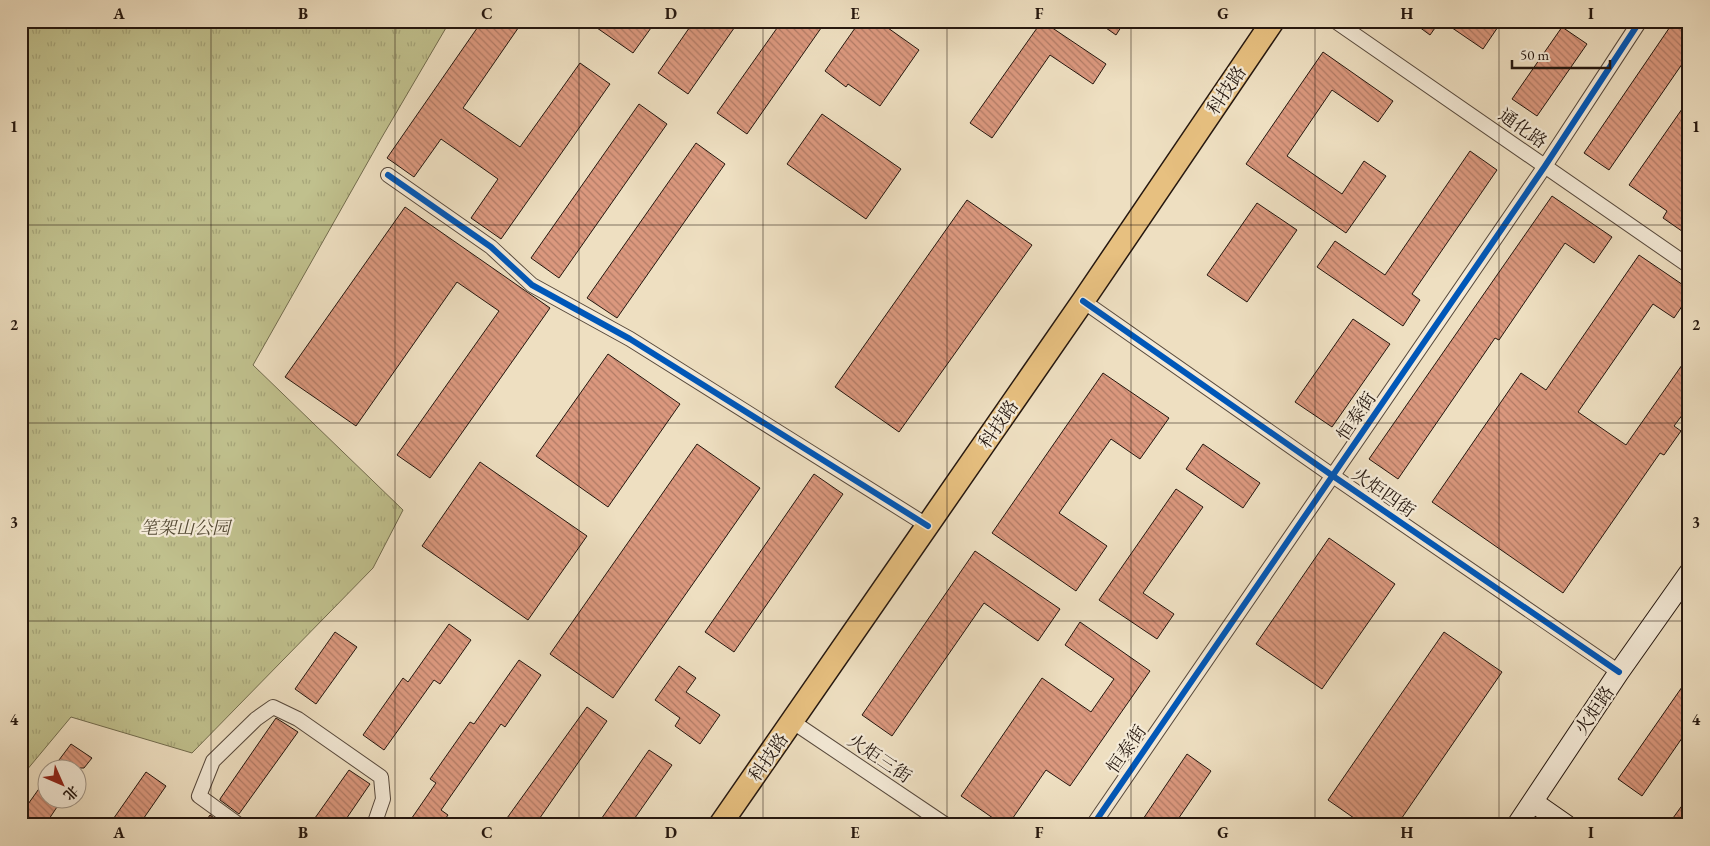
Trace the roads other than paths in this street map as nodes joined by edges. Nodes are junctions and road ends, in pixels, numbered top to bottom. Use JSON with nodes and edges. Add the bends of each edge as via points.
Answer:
{"nodes":[{"id":1,"x":1273,"y":21,"type":"edge"},
{"id":2,"x":1335,"y":21,"type":"edge"},
{"id":3,"x":1640,"y":21,"type":"edge"},
{"id":4,"x":1545,"y":166,"type":"junction"},
{"id":5,"x":388,"y":176,"type":"dead end"},
{"id":6,"x":1689,"y":266,"type":"edge"},
{"id":7,"x":1083,"y":301,"type":"junction"},
{"id":8,"x":1333,"y":476,"type":"junction"},
{"id":9,"x":928,"y":526,"type":"junction"},
{"id":10,"x":1689,"y":572,"type":"edge"},
{"id":11,"x":1619,"y":672,"type":"junction"},
{"id":12,"x":793,"y":722,"type":"junction"},
{"id":13,"x":1533,"y":802,"type":"junction"},
{"id":14,"x":239,"y":825,"type":"edge"},
{"id":15,"x":374,"y":825,"type":"edge"},
{"id":16,"x":720,"y":825,"type":"edge"},
{"id":17,"x":946,"y":825,"type":"edge"},
{"id":18,"x":1092,"y":825,"type":"edge"},
{"id":19,"x":1517,"y":825,"type":"edge"},
{"id":20,"x":1566,"y":825,"type":"edge"}],
"edges":[{"from":1,"to":7,"type":"main road","name":"科技路"},
{"from":2,"to":4,"type":"street","name":"通化路"},
{"from":3,"to":4,"type":"street","name":"恒泰街"},
{"from":4,"to":6,"type":"street","name":"通化路"},
{"from":4,"to":8,"type":"street","name":"恒泰街"},
{"from":5,"to":9,"type":"street","via":[[490,248],[532,285],[630,339]]},
{"from":7,"to":8,"type":"street","name":"火炬四街"},
{"from":7,"to":9,"type":"main road","name":"科技路"},
{"from":8,"to":11,"type":"street","name":"火炬四街"},
{"from":8,"to":18,"type":"street","name":"恒泰街"},
{"from":9,"to":12,"type":"main road","name":"科技路"},
{"from":10,"to":11,"type":"main road","name":"火炬路"},
{"from":11,"to":13,"type":"main road","name":"火炬路"},
{"from":12,"to":16,"type":"main road","name":"科技路"},
{"from":12,"to":17,"type":"street","name":"火炬三街"},
{"from":13,"to":19,"type":"main road","name":"火炬路"},
{"from":13,"to":20,"type":"main road"},
{"from":14,"to":15,"type":"street","via":[[199,796],[213,762],[256,719],[273,707],[298,718],[381,777],[382,800]]}]}
